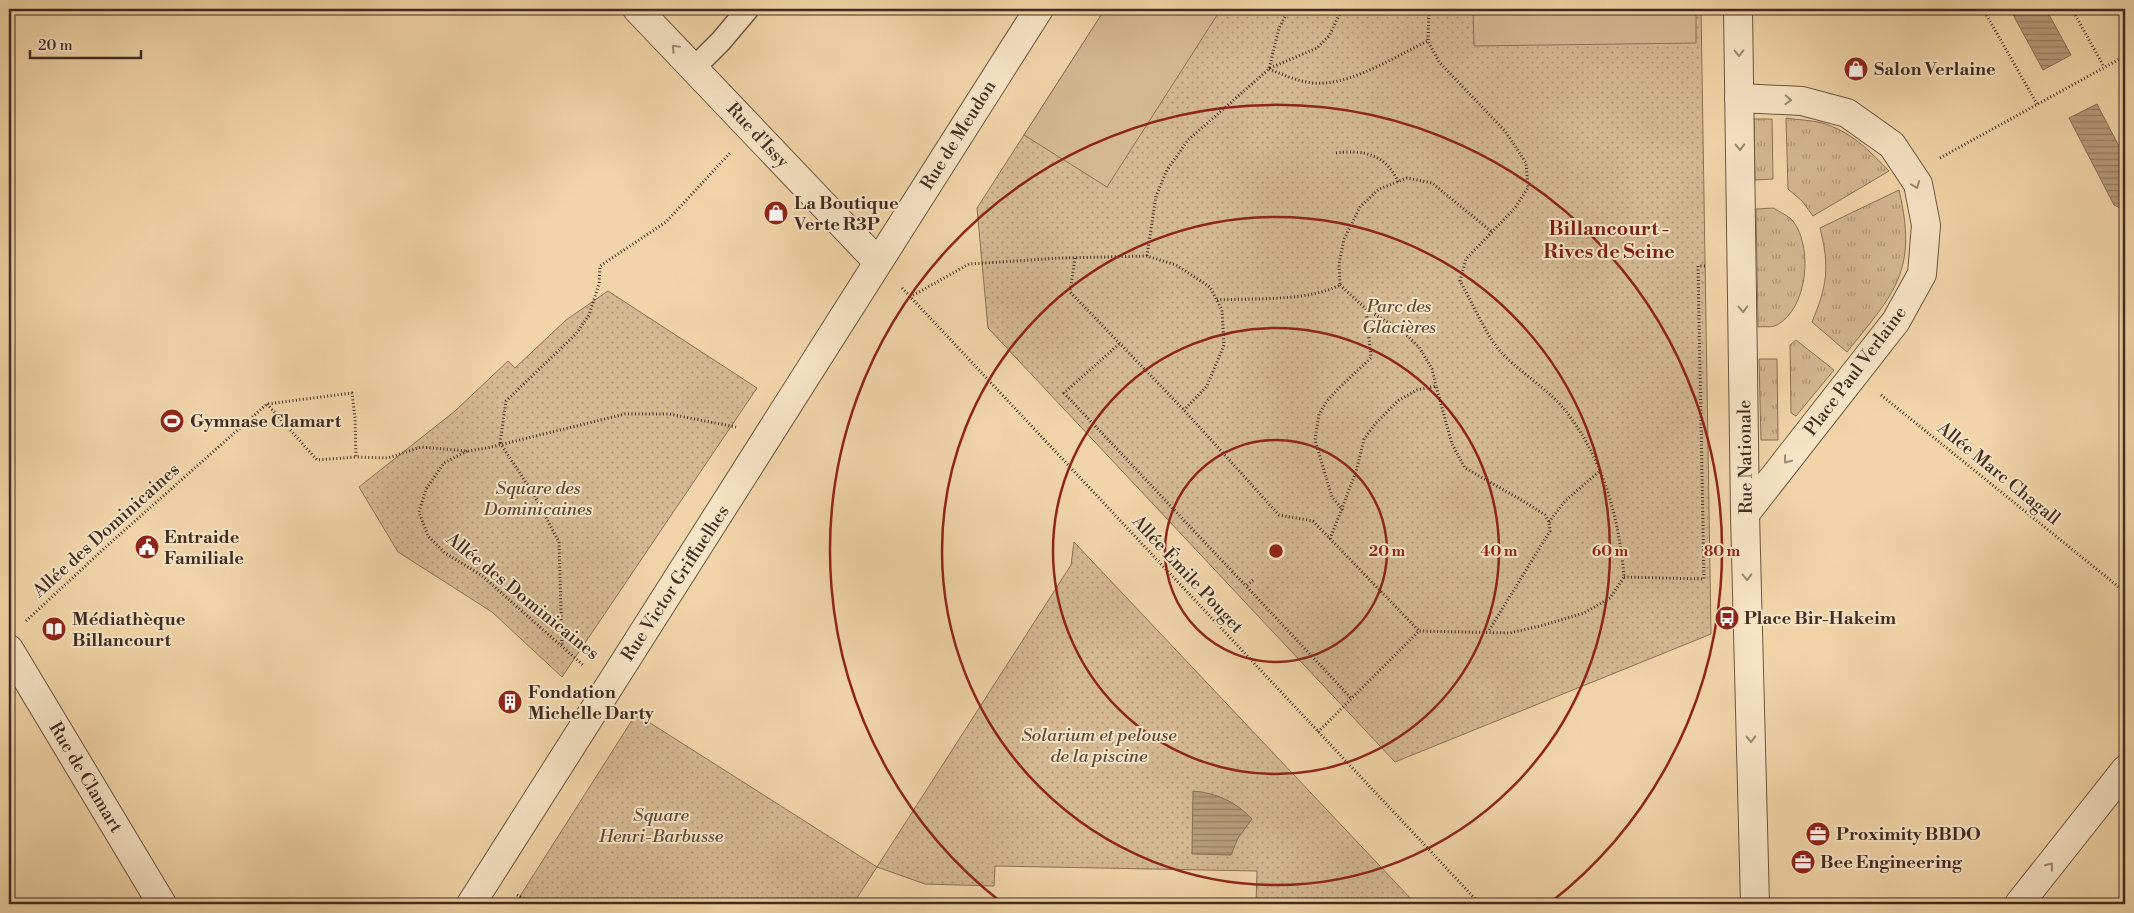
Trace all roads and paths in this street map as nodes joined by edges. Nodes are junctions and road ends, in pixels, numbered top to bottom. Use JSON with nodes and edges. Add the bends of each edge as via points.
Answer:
{"nodes":[{"id":1,"x":637,"y":9,"type":"edge"},
{"id":2,"x":748,"y":9,"type":"edge"},
{"id":3,"x":1039,"y":9,"type":"edge"},
{"id":4,"x":1289,"y":9,"type":"edge"},
{"id":5,"x":1342,"y":9,"type":"edge"},
{"id":6,"x":1429,"y":9,"type":"edge"},
{"id":7,"x":1738,"y":9,"type":"edge"},
{"id":8,"x":1983,"y":9,"type":"edge"},
{"id":9,"x":2072,"y":9,"type":"edge"},
{"id":10,"x":1428,"y":40,"type":"junction"},
{"id":11,"x":2125,"y":56,"type":"edge"},
{"id":12,"x":2104,"y":67,"type":"junction"},
{"id":13,"x":694,"y":68,"type":"junction"},
{"id":14,"x":1269,"y":68,"type":"junction"},
{"id":15,"x":1739,"y":98,"type":"junction"},
{"id":16,"x":2037,"y":104,"type":"junction"},
{"id":17,"x":752,"y":128,"type":"junction"},
{"id":18,"x":1336,"y":153,"type":"dead end"},
{"id":19,"x":1912,"y":176,"type":"junction"},
{"id":20,"x":1398,"y":182,"type":"junction"},
{"id":21,"x":1492,"y":232,"type":"junction"},
{"id":22,"x":1148,"y":256,"type":"junction"},
{"id":23,"x":1076,"y":258,"type":"junction"},
{"id":24,"x":877,"y":261,"type":"junction"},
{"id":25,"x":1707,"y":266,"type":"dead end"},
{"id":26,"x":1340,"y":285,"type":"junction"},
{"id":27,"x":910,"y":297,"type":"junction"},
{"id":28,"x":1217,"y":300,"type":"junction"},
{"id":29,"x":1366,"y":309,"type":"junction"},
{"id":30,"x":1119,"y":344,"type":"junction"},
{"id":31,"x":1855,"y":374,"type":"junction"},
{"id":32,"x":1436,"y":386,"type":"junction"},
{"id":33,"x":268,"y":404,"type":"junction"},
{"id":34,"x":1184,"y":410,"type":"junction"},
{"id":35,"x":766,"y":441,"type":"junction"},
{"id":36,"x":500,"y":443,"type":"junction"},
{"id":37,"x":468,"y":451,"type":"junction"},
{"id":38,"x":356,"y":457,"type":"junction"},
{"id":39,"x":1601,"y":470,"type":"junction"},
{"id":40,"x":1343,"y":510,"type":"junction"},
{"id":41,"x":1745,"y":514,"type":"junction"},
{"id":42,"x":1550,"y":522,"type":"junction"},
{"id":43,"x":1330,"y":539,"type":"junction"},
{"id":44,"x":1624,"y":578,"type":"junction"},
{"id":45,"x":1253,"y":580,"type":"dead end"},
{"id":46,"x":1246,"y":586,"type":"junction"},
{"id":47,"x":2125,"y":592,"type":"edge"},
{"id":48,"x":21,"y":625,"type":"dead end"},
{"id":49,"x":1419,"y":631,"type":"junction"},
{"id":50,"x":1488,"y":632,"type":"junction"},
{"id":51,"x":562,"y":645,"type":"junction"},
{"id":52,"x":9,"y":650,"type":"edge"},
{"id":53,"x":610,"y":684,"type":"junction"},
{"id":54,"x":1352,"y":698,"type":"junction"},
{"id":55,"x":1318,"y":732,"type":"junction"},
{"id":56,"x":2125,"y":770,"type":"edge"},
{"id":57,"x":162,"y":904,"type":"edge"},
{"id":58,"x":471,"y":904,"type":"edge"},
{"id":59,"x":1480,"y":904,"type":"edge"},
{"id":60,"x":1755,"y":904,"type":"edge"},
{"id":61,"x":2019,"y":904,"type":"edge"}],
"edges":[{"from":13,"to":1,"type":"street","name":"Rue d'Issy","one_way":true},
{"from":2,"to":13,"type":"lane"},
{"from":3,"to":24,"type":"street","name":"Rue de Meudon"},
{"from":4,"to":14,"type":"path","via":[[1279,28]]},
{"from":5,"to":14,"type":"path","via":[[1329,36],[1317,48]]},
{"from":6,"to":10,"type":"path"},
{"from":7,"to":15,"type":"street","name":"Rue Nationale","one_way":true},
{"from":8,"to":16,"type":"path"},
{"from":9,"to":12,"type":"path"},
{"from":10,"to":14,"type":"path","via":[[1365,72],[1324,83],[1296,80]]},
{"from":10,"to":21,"type":"path","via":[[1440,62],[1505,131],[1526,163],[1528,188]]},
{"from":11,"to":12,"type":"path"},
{"from":12,"to":16,"type":"path"},
{"from":13,"to":17,"type":"street","name":"Rue d'Issy"},
{"from":14,"to":22,"type":"path","via":[[1188,140],[1167,170],[1156,196]]},
{"from":15,"to":19,"type":"street","name":"Place Paul Verlaine","one_way":true,"via":[[1802,101],[1847,113],[1892,145]]},
{"from":15,"to":41,"type":"street","name":"Rue Nationale","one_way":true},
{"from":16,"to":19,"type":"path"},
{"from":17,"to":24,"type":"street","name":"Rue d'Issy"},
{"from":17,"to":36,"type":"path","via":[[666,222],[600,266],[599,284],[589,315],[576,334],[506,401]]},
{"from":18,"to":20,"type":"path","via":[[1363,153],[1384,160]]},
{"from":19,"to":31,"type":"street","name":"Place Paul Verlaine","one_way":true,"via":[[1918,184],[1926,225],[1922,274],[1896,321]]},
{"from":20,"to":21,"type":"path","via":[[1407,178],[1432,184]]},
{"from":20,"to":26,"type":"path","via":[[1379,189],[1360,206],[1344,239],[1339,264]]},
{"from":21,"to":39,"type":"path","via":[[1466,259],[1460,281],[1499,350],[1564,409]]},
{"from":22,"to":23,"type":"path"},
{"from":22,"to":28,"type":"path","via":[[1176,265],[1197,278],[1210,287]]},
{"from":23,"to":27,"type":"path","via":[[969,264]]},
{"from":23,"to":30,"type":"path","via":[[1070,292]]},
{"from":24,"to":27,"type":"path","name":"Allée Émile Pouget"},
{"from":24,"to":35,"type":"street","name":"Rue Victor Griffuelhes"},
{"from":25,"to":44,"type":"path","via":[[1698,266],[1704,579]]},
{"from":26,"to":28,"type":"path","via":[[1328,291],[1295,296]]},
{"from":26,"to":29,"type":"path"},
{"from":27,"to":55,"type":"path","name":"Allée Émile Pouget"},
{"from":28,"to":34,"type":"path","via":[[1222,310],[1224,345],[1207,386]]},
{"from":29,"to":32,"type":"path","via":[[1402,331],[1419,347],[1432,369]]},
{"from":29,"to":40,"type":"path","via":[[1371,358],[1327,401],[1319,414],[1316,440],[1332,497]]},
{"from":30,"to":34,"type":"path"},
{"from":30,"to":46,"type":"path","via":[[1064,393]]},
{"from":31,"to":41,"type":"street","name":"Place Paul Verlaine","one_way":true},
{"from":31,"to":47,"type":"path","name":"Allée Marc Chagall"},
{"from":32,"to":40,"type":"path","via":[[1417,390],[1399,400],[1364,439]]},
{"from":32,"to":42,"type":"path","via":[[1452,444],[1465,468],[1525,502]]},
{"from":33,"to":38,"type":"path","via":[[317,460]]},
{"from":33,"to":38,"type":"path","via":[[352,393]]},
{"from":33,"to":48,"type":"path","name":"Allée des Dominicaines"},
{"from":34,"to":43,"type":"path","via":[[1279,515],[1313,521]]},
{"from":35,"to":36,"type":"path","via":[[732,425],[669,414],[625,414]]},
{"from":35,"to":53,"type":"street","name":"Rue Victor Griffuelhes"},
{"from":36,"to":37,"type":"path"},
{"from":36,"to":51,"type":"path","via":[[533,493],[559,542]]},
{"from":37,"to":38,"type":"path","via":[[421,447],[388,458]]},
{"from":37,"to":51,"type":"path","name":"Allée des Dominicaines","via":[[444,464],[426,489],[419,512],[428,536],[445,553],[481,575]]},
{"from":39,"to":42,"type":"path","via":[[1565,500]]},
{"from":39,"to":44,"type":"path","via":[[1622,553]]},
{"from":40,"to":43,"type":"path"},
{"from":41,"to":60,"type":"street","name":"Rue Nationale","one_way":true},
{"from":42,"to":50,"type":"path","via":[[1550,531]]},
{"from":43,"to":49,"type":"path"},
{"from":44,"to":50,"type":"path","via":[[1610,598],[1584,613],[1510,633]]},
{"from":45,"to":46,"type":"path"},
{"from":46,"to":54,"type":"path"},
{"from":49,"to":50,"type":"path"},
{"from":49,"to":54,"type":"path"},
{"from":51,"to":53,"type":"path","name":"Allée des Dominicaines","via":[[574,658]]},
{"from":52,"to":57,"type":"street","name":"Rue de Clamart"},
{"from":53,"to":58,"type":"street","name":"Rue Victor Griffuelhes"},
{"from":54,"to":55,"type":"path"},
{"from":55,"to":59,"type":"path","name":"Allée Émile Pouget"},
{"from":61,"to":56,"type":"street","one_way":true}]}
